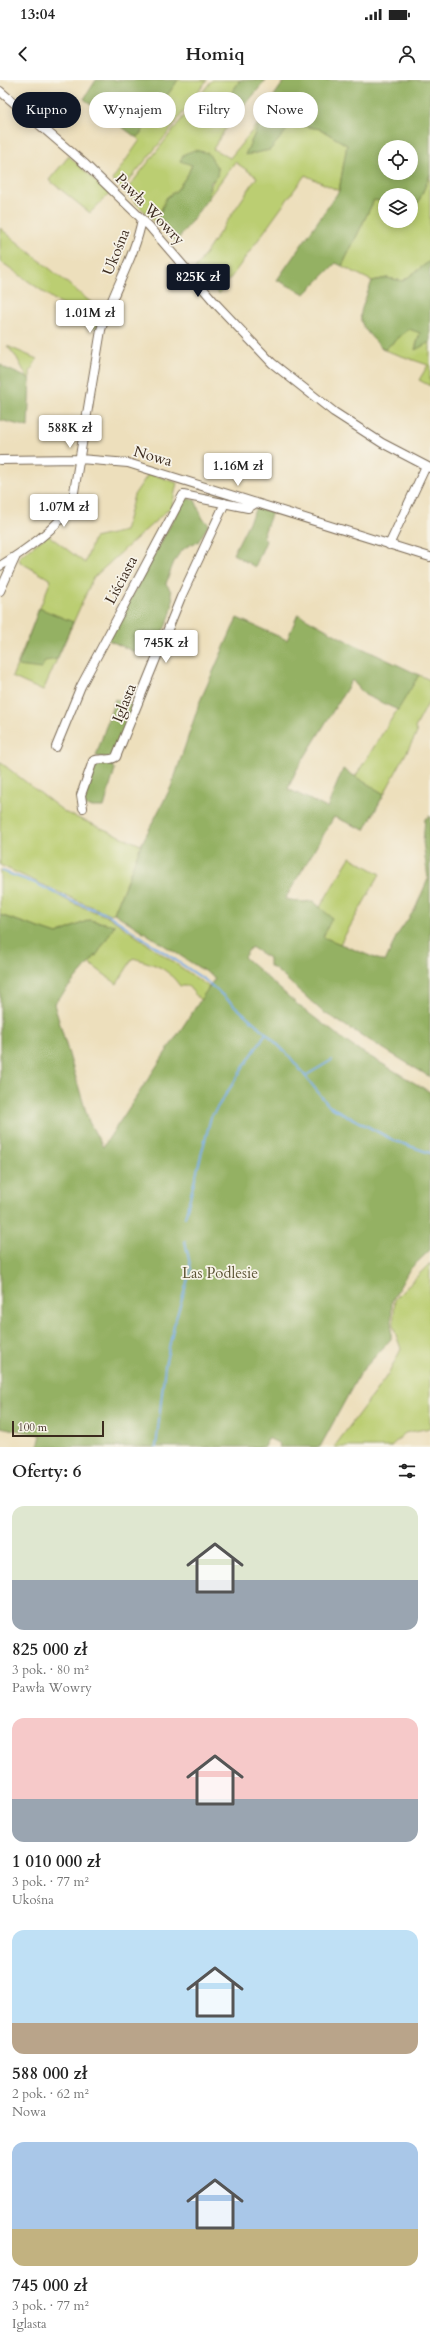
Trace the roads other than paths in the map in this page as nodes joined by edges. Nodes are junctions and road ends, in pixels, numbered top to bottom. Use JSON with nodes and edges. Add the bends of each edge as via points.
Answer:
{"nodes":[{"id":1,"x":0,"y":91,"type":"edge"},
{"id":2,"x":142,"y":219,"type":"junction"},
{"id":3,"x":80,"y":459,"type":"junction"},
{"id":4,"x":0,"y":460,"type":"edge"},
{"id":5,"x":428,"y":467,"type":"edge"},
{"id":6,"x":225,"y":503,"type":"junction"},
{"id":7,"x":256,"y":503,"type":"junction"},
{"id":8,"x":389,"y":545,"type":"junction"},
{"id":9,"x":16,"y":556,"type":"junction"},
{"id":10,"x":430,"y":557,"type":"edge"},
{"id":11,"x":0,"y":566,"type":"edge"},
{"id":12,"x":0,"y":591,"type":"edge"},
{"id":13,"x":56,"y":747,"type":"dead end"},
{"id":14,"x":83,"y":808,"type":"dead end"}],
"edges":[{"from":1,"to":2,"type":"street","name":"Pawła Wowry","via":[[86,164]]},
{"from":2,"to":3,"type":"street","name":"Ukośna","via":[[134,249],[110,302],[101,330]]},
{"from":2,"to":5,"type":"street","name":"Pawła Wowry","via":[[217,305],[272,362],[334,412],[382,443]]},
{"from":3,"to":4,"type":"street","name":"Nowa"},
{"from":3,"to":7,"type":"street","name":"Nowa","via":[[136,466]]},
{"from":3,"to":9,"type":"street","name":"Ukośna","via":[[68,510]]},
{"from":5,"to":8,"type":"street","name":"Pawła Wowry"},
{"from":6,"to":7,"type":"street","name":"Liściasta","via":[[248,508]]},
{"from":6,"to":13,"type":"street","name":"Liściasta","via":[[183,495],[180,499],[78,692]]},
{"from":6,"to":14,"type":"street","name":"Iglasta","via":[[181,597],[118,753],[111,760],[98,758],[93,761],[81,795]]},
{"from":7,"to":8,"type":"street","name":"Nowa"},
{"from":8,"to":10,"type":"street","name":"Nowa"},
{"from":9,"to":11,"type":"street"},
{"from":9,"to":12,"type":"street"}]}
